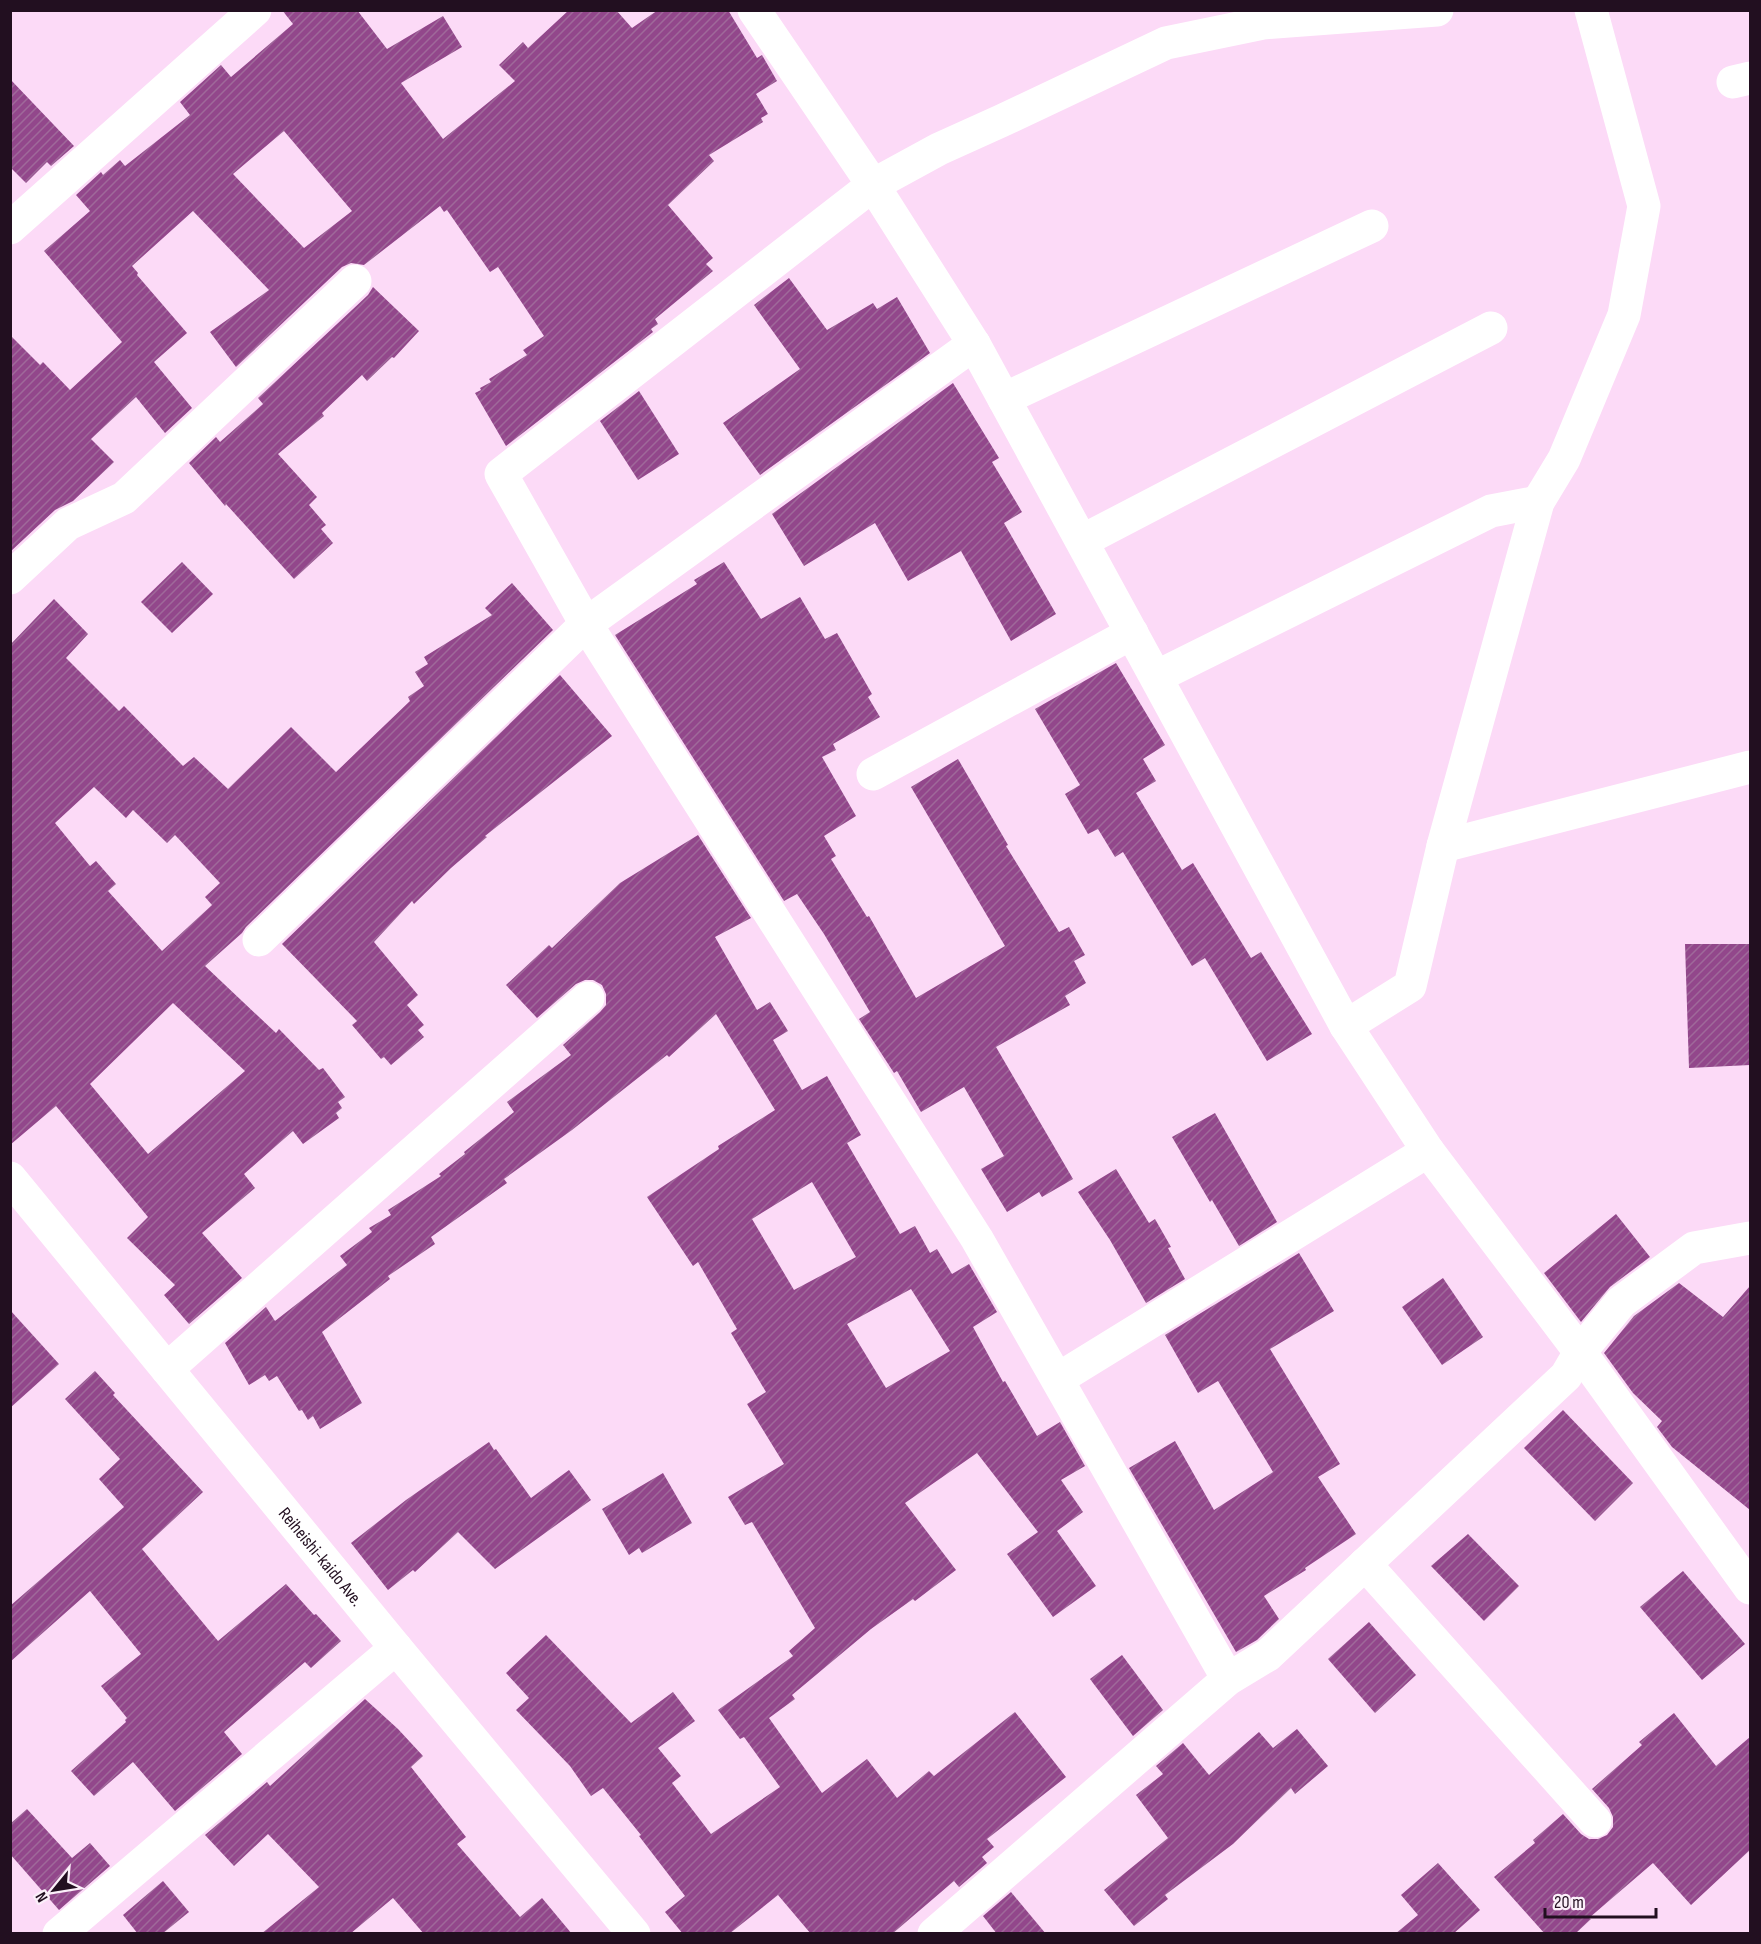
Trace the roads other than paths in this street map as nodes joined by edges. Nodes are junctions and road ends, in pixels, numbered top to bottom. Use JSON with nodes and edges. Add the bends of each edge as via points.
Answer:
{"nodes":[{"id":1,"x":255,"y":10,"type":"edge"},
{"id":2,"x":754,"y":10,"type":"edge"},
{"id":3,"x":1437,"y":10,"type":"edge"},
{"id":4,"x":1591,"y":10,"type":"edge"},
{"id":5,"x":873,"y":185,"type":"junction"},
{"id":6,"x":1372,"y":226,"type":"dead end"},
{"id":7,"x":10,"y":228,"type":"edge"},
{"id":8,"x":355,"y":281,"type":"dead end"},
{"id":9,"x":1491,"y":328,"type":"dead end"},
{"id":10,"x":974,"y":344,"type":"junction"},
{"id":11,"x":1004,"y":399,"type":"junction"},
{"id":12,"x":1538,"y":502,"type":"junction"},
{"id":13,"x":1082,"y":541,"type":"junction"},
{"id":14,"x":10,"y":578,"type":"edge"},
{"id":15,"x":586,"y":624,"type":"junction"},
{"id":16,"x":1132,"y":633,"type":"junction"},
{"id":17,"x":1156,"y":677,"type":"junction"},
{"id":18,"x":1750,"y":767,"type":"edge"},
{"id":19,"x":873,"y":774,"type":"dead end"},
{"id":20,"x":1443,"y":846,"type":"junction"},
{"id":21,"x":259,"y":940,"type":"dead end"},
{"id":22,"x":588,"y":998,"type":"dead end"},
{"id":23,"x":1346,"y":1026,"type":"junction"},
{"id":24,"x":1428,"y":1151,"type":"junction"},
{"id":25,"x":10,"y":1178,"type":"edge"},
{"id":26,"x":1750,"y":1238,"type":"edge"},
{"id":27,"x":1580,"y":1352,"type":"junction"},
{"id":28,"x":167,"y":1369,"type":"junction"},
{"id":29,"x":1058,"y":1380,"type":"junction"},
{"id":30,"x":1365,"y":1564,"type":"junction"},
{"id":31,"x":1750,"y":1588,"type":"edge"},
{"id":32,"x":396,"y":1648,"type":"junction"},
{"id":33,"x":1228,"y":1679,"type":"junction"},
{"id":34,"x":1595,"y":1821,"type":"dead end"},
{"id":35,"x":59,"y":1934,"type":"edge"},
{"id":36,"x":634,"y":1934,"type":"edge"},
{"id":37,"x":934,"y":1934,"type":"edge"}],
"edges":[{"from":1,"to":7,"type":"street"},
{"from":2,"to":5,"type":"street"},
{"from":3,"to":5,"type":"street","via":[[1263,23],[1166,43],[939,149]]},
{"from":4,"to":12,"type":"street","via":[[1644,206],[1624,315],[1564,459]]},
{"from":5,"to":10,"type":"street"},
{"from":5,"to":15,"type":"street","via":[[501,474]]},
{"from":6,"to":11,"type":"street"},
{"from":8,"to":14,"type":"street","via":[[124,498],[68,524]]},
{"from":9,"to":13,"type":"street"},
{"from":10,"to":11,"type":"street"},
{"from":10,"to":15,"type":"street"},
{"from":11,"to":13,"type":"street"},
{"from":12,"to":17,"type":"street","via":[[1491,511]]},
{"from":12,"to":20,"type":"street"},
{"from":13,"to":16,"type":"street"},
{"from":15,"to":21,"type":"street"},
{"from":15,"to":29,"type":"street","via":[[977,1239]]},
{"from":16,"to":17,"type":"street"},
{"from":16,"to":19,"type":"street"},
{"from":17,"to":23,"type":"street"},
{"from":18,"to":20,"type":"street"},
{"from":20,"to":23,"type":"street","via":[[1410,986]]},
{"from":22,"to":28,"type":"street"},
{"from":23,"to":24,"type":"street"},
{"from":24,"to":27,"type":"street"},
{"from":24,"to":29,"type":"street"},
{"from":25,"to":28,"type":"street","name":"Reiheishi-kaido Ave."},
{"from":26,"to":27,"type":"street","via":[[1694,1248],[1621,1302]]},
{"from":27,"to":30,"type":"street","via":[[1566,1376]]},
{"from":27,"to":31,"type":"street"},
{"from":28,"to":32,"type":"street","name":"Reiheishi-kaido Ave."},
{"from":29,"to":33,"type":"street"},
{"from":30,"to":33,"type":"street","via":[[1268,1655]]},
{"from":30,"to":34,"type":"street"},
{"from":32,"to":35,"type":"street"},
{"from":32,"to":36,"type":"street","name":"Reiheishi-kaido Ave."},
{"from":33,"to":37,"type":"street"}]}
